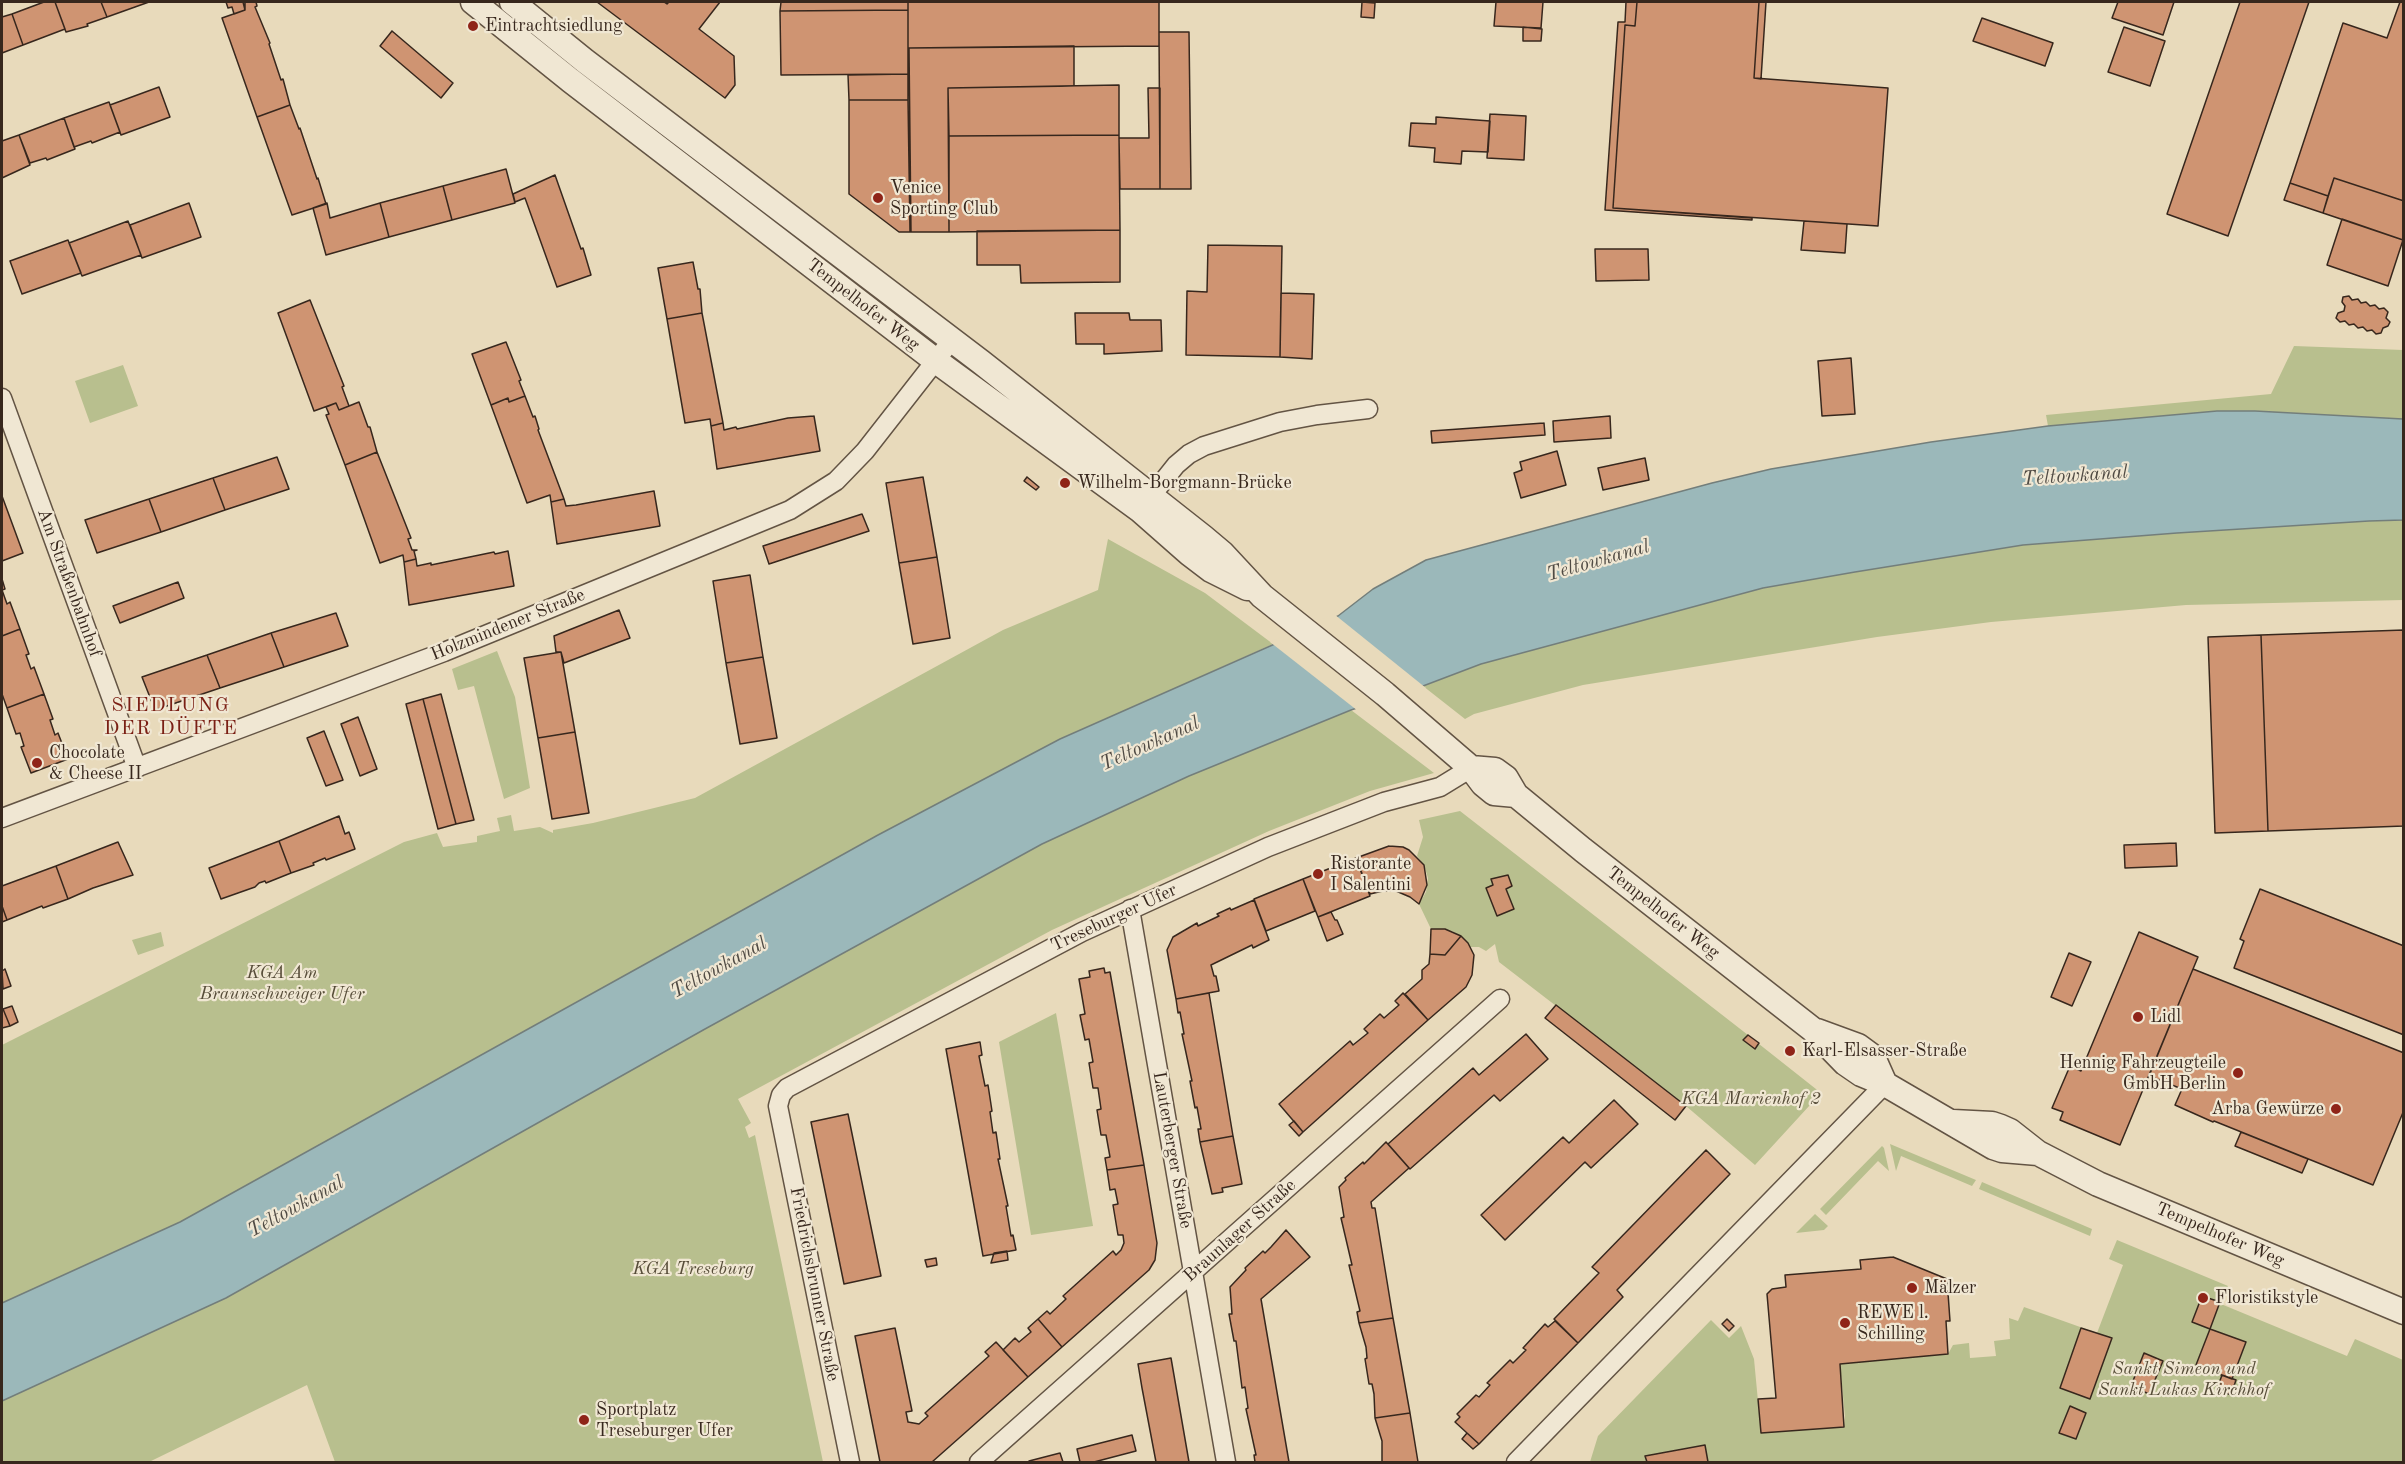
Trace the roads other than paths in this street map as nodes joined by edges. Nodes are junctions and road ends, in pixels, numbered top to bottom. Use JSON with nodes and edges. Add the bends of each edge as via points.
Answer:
{"nodes":[{"id":1,"x":472,"y":2,"type":"edge"},
{"id":2,"x":512,"y":2,"type":"edge"},
{"id":3,"x":951,"y":341,"type":"junction"},
{"id":4,"x":936,"y":361,"type":"junction"},
{"id":5,"x":2,"y":399,"type":"edge"},
{"id":6,"x":1368,"y":409,"type":"dead end"},
{"id":7,"x":1145,"y":503,"type":"junction"},
{"id":8,"x":137,"y":768,"type":"junction"},
{"id":9,"x":1472,"y":768,"type":"junction"},
{"id":10,"x":2,"y":818,"type":"edge"},
{"id":11,"x":1130,"y":909,"type":"junction"},
{"id":12,"x":1500,"y":999,"type":"dead end"},
{"id":13,"x":1886,"y":1084,"type":"junction"},
{"id":14,"x":778,"y":1106,"type":"joint"},
{"id":15,"x":1193,"y":1272,"type":"junction"},
{"id":16,"x":2403,"y":1312,"type":"edge"},
{"id":17,"x":1528,"y":1458,"type":"edge"},
{"id":18,"x":850,"y":1462,"type":"edge"},
{"id":19,"x":980,"y":1462,"type":"edge"},
{"id":20,"x":1226,"y":1462,"type":"edge"}],
"edges":[{"from":1,"to":4,"type":"street","name":"Tempelhofer Weg"},
{"from":2,"to":3,"type":"street","name":"Tempelhofer Weg"},
{"from":3,"to":4,"type":"street","name":"Holzmindener Straße"},
{"from":3,"to":7,"type":"street","name":"Tempelhofer Weg"},
{"from":4,"to":7,"type":"street","name":"Tempelhofer Weg"},
{"from":4,"to":8,"type":"street","name":"Holzmindener Straße","via":[[865,451],[836,481],[790,510],[444,652]]},
{"from":5,"to":8,"type":"street","name":"Am Straßenbahnhof"},
{"from":6,"to":7,"type":"street","via":[[1280,422],[1204,446],[1176,465]]},
{"from":7,"to":9,"type":"street","name":"Tempelhofer Weg","via":[[1222,553],[1262,596]]},
{"from":8,"to":10,"type":"street","name":"Holzmindener Straße"},
{"from":9,"to":11,"type":"street","name":"Treseburger Ufer","via":[[1448,784],[1333,821]]},
{"from":9,"to":13,"type":"street","name":"Tempelhofer Weg","via":[[1495,770],[1506,778],[1516,795],[1583,850],[1812,1029],[1858,1046],[1873,1057]]},
{"from":11,"to":14,"type":"street","name":"Treseburger Ufer","via":[[1042,951],[787,1088]]},
{"from":11,"to":15,"type":"street","name":"Lauterberger Straße"},
{"from":12,"to":15,"type":"street","name":"Braunlager Straße"},
{"from":13,"to":16,"type":"street","name":"Tempelhofer Weg","via":[[1953,1122],[1992,1124],[2010,1131],[2038,1153],[2098,1184]]},
{"from":13,"to":17,"type":"street"},
{"from":14,"to":18,"type":"street","name":"Friedrichsbrunner Straße"},
{"from":15,"to":19,"type":"street","name":"Braunlager Straße"},
{"from":15,"to":20,"type":"street","name":"Lauterberger Straße"}]}
